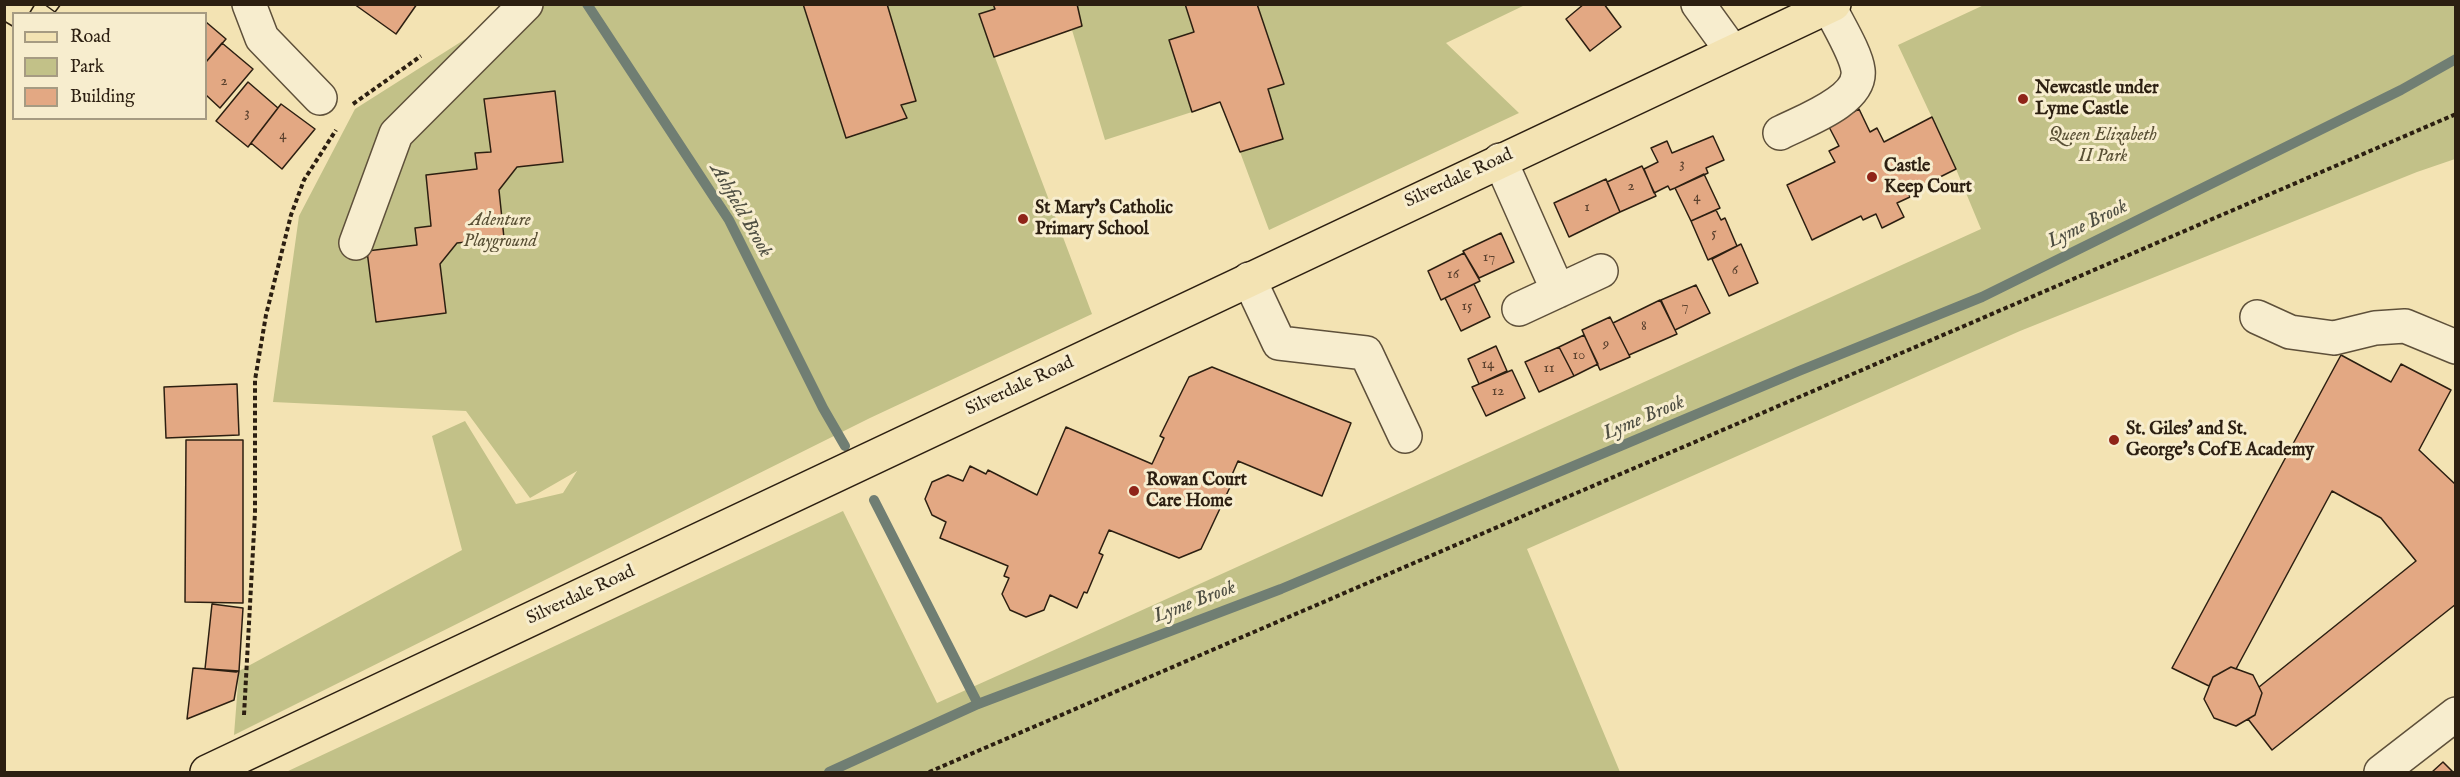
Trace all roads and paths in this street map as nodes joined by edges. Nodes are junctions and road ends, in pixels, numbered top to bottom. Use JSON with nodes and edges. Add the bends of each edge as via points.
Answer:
{"nodes":[{"id":1,"x":249,"y":4,"type":"edge"},
{"id":2,"x":526,"y":4,"type":"edge"},
{"id":3,"x":1698,"y":4,"type":"edge"},
{"id":4,"x":1832,"y":5,"type":"edge"},
{"id":5,"x":428,"y":51,"type":"dead end"},
{"id":6,"x":1732,"y":51,"type":"junction"},
{"id":7,"x":336,"y":102,"type":"joint"},
{"id":8,"x":2456,"y":114,"type":"edge"},
{"id":9,"x":339,"y":124,"type":"dead end"},
{"id":10,"x":1780,"y":133,"type":"dead end"},
{"id":11,"x":1500,"y":160,"type":"junction"},
{"id":12,"x":356,"y":243,"type":"dead end"},
{"id":13,"x":1601,"y":272,"type":"dead end"},
{"id":14,"x":1249,"y":279,"type":"junction"},
{"id":15,"x":1558,"y":291,"type":"junction"},
{"id":16,"x":1519,"y":309,"type":"dead end"},
{"id":17,"x":2257,"y":317,"type":"dead end"},
{"id":18,"x":2456,"y":347,"type":"edge"},
{"id":19,"x":1405,"y":435,"type":"dead end"},
{"id":20,"x":2456,"y":714,"type":"edge"},
{"id":21,"x":250,"y":753,"type":"junction"},
{"id":22,"x":207,"y":772,"type":"edge"},
{"id":23,"x":929,"y":772,"type":"edge"},
{"id":24,"x":2381,"y":772,"type":"edge"}],
"edges":[{"from":1,"to":7,"type":"street","via":[[262,38]]},
{"from":2,"to":12,"type":"street","via":[[396,134]]},
{"from":3,"to":6,"type":"street"},
{"from":4,"to":6,"type":"main road","name":"Silverdale Road"},
{"from":4,"to":10,"type":"street","via":[[1858,69],[1857,84],[1848,97]]},
{"from":5,"to":7,"type":"path"},
{"from":6,"to":11,"type":"main road","name":"Silverdale Road"},
{"from":8,"to":23,"type":"path"},
{"from":9,"to":21,"type":"path","via":[[304,180],[291,215],[266,315],[255,380],[255,513],[244,729],[254,727]]},
{"from":11,"to":14,"type":"main road","name":"Silverdale Road"},
{"from":11,"to":15,"type":"street"},
{"from":13,"to":15,"type":"street"},
{"from":14,"to":19,"type":"street","via":[[1279,343],[1366,353]]},
{"from":14,"to":21,"type":"main road","name":"Silverdale Road"},
{"from":15,"to":16,"type":"street"},
{"from":17,"to":18,"type":"street","via":[[2290,332],[2334,338],[2375,328],[2405,326]]},
{"from":20,"to":24,"type":"street"},
{"from":21,"to":22,"type":"main road","name":"Silverdale Road"}]}
